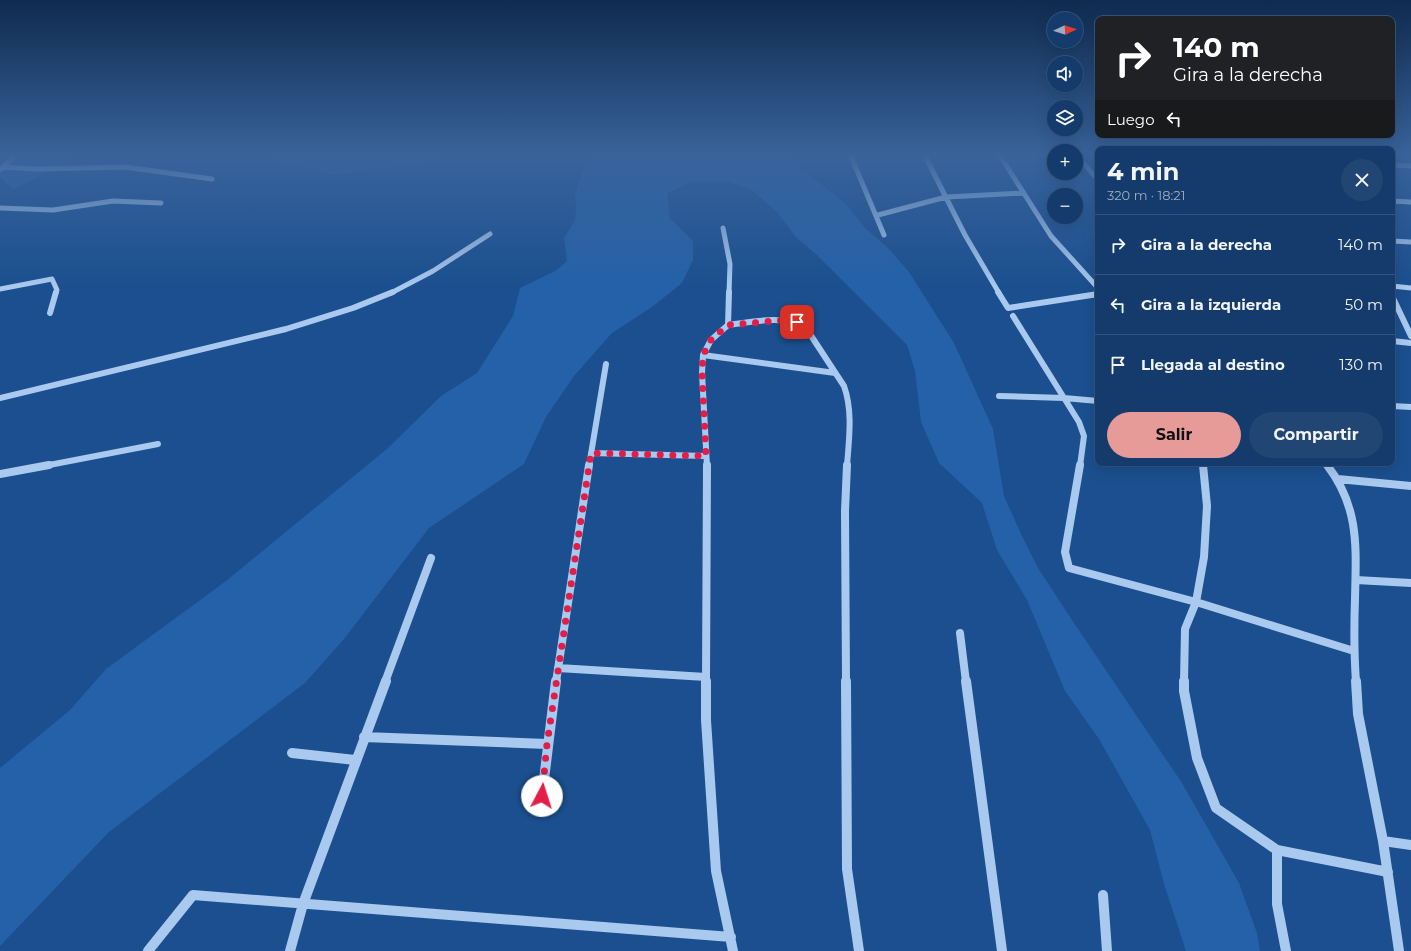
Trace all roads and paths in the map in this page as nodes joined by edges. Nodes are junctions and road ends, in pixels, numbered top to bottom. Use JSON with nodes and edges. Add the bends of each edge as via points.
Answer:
{"nodes":[{"id":1,"x":870,"y":198,"type":"edge"},
{"id":2,"x":941,"y":198,"type":"edge"},
{"id":3,"x":947,"y":198,"type":"edge"},
{"id":4,"x":1027,"y":198,"type":"edge"},
{"id":5,"x":1395,"y":201,"type":"edge"},
{"id":6,"x":1410,"y":202,"type":"edge"},
{"id":7,"x":161,"y":204,"type":"dead end"},
{"id":8,"x":0,"y":208,"type":"edge"},
{"id":9,"x":878,"y":215,"type":"junction"},
{"id":10,"x":723,"y":228,"type":"dead end"},
{"id":11,"x":490,"y":234,"type":"dead end"},
{"id":12,"x":884,"y":235,"type":"dead end"},
{"id":13,"x":1395,"y":241,"type":"edge"},
{"id":14,"x":1411,"y":242,"type":"edge"},
{"id":15,"x":1095,"y":285,"type":"edge"},
{"id":16,"x":1395,"y":286,"type":"edge"},
{"id":17,"x":1411,"y":288,"type":"edge"},
{"id":18,"x":0,"y":289,"type":"edge"},
{"id":19,"x":1095,"y":294,"type":"edge"},
{"id":20,"x":1395,"y":302,"type":"edge"},
{"id":21,"x":50,"y":313,"type":"dead end"},
{"id":22,"x":1013,"y":316,"type":"dead end"},
{"id":23,"x":728,"y":325,"type":"junction"},
{"id":24,"x":1411,"y":336,"type":"edge"},
{"id":25,"x":1395,"y":341,"type":"edge"},
{"id":26,"x":1411,"y":343,"type":"edge"},
{"id":27,"x":703,"y":355,"type":"junction"},
{"id":28,"x":606,"y":364,"type":"dead end"},
{"id":29,"x":835,"y":373,"type":"junction"},
{"id":30,"x":999,"y":396,"type":"dead end"},
{"id":31,"x":0,"y":398,"type":"edge"},
{"id":32,"x":1064,"y":398,"type":"junction"},
{"id":33,"x":1095,"y":401,"type":"edge"},
{"id":34,"x":1395,"y":406,"type":"edge"},
{"id":35,"x":1411,"y":407,"type":"edge"},
{"id":36,"x":158,"y":444,"type":"dead end"},
{"id":37,"x":591,"y":453,"type":"junction"},
{"id":38,"x":706,"y":456,"type":"junction"},
{"id":39,"x":1203,"y":466,"type":"edge"},
{"id":40,"x":1328,"y":466,"type":"edge"},
{"id":41,"x":0,"y":474,"type":"edge"},
{"id":42,"x":1338,"y":480,"type":"junction"},
{"id":43,"x":1411,"y":486,"type":"edge"},
{"id":44,"x":431,"y":558,"type":"dead end"},
{"id":45,"x":1356,"y":580,"type":"junction"},
{"id":46,"x":1411,"y":583,"type":"edge"},
{"id":47,"x":1196,"y":602,"type":"junction"},
{"id":48,"x":960,"y":633,"type":"dead end"},
{"id":49,"x":1354,"y":651,"type":"junction"},
{"id":50,"x":558,"y":668,"type":"junction"},
{"id":51,"x":706,"y":677,"type":"junction"},
{"id":52,"x":364,"y":737,"type":"junction"},
{"id":53,"x":547,"y":744,"type":"junction"},
{"id":54,"x":292,"y":753,"type":"dead end"},
{"id":55,"x":355,"y":760,"type":"junction"},
{"id":56,"x":542,"y":796,"type":"dead end"},
{"id":57,"x":1382,"y":841,"type":"junction"},
{"id":58,"x":1411,"y":845,"type":"edge"},
{"id":59,"x":1277,"y":850,"type":"junction"},
{"id":60,"x":1388,"y":872,"type":"junction"},
{"id":61,"x":1103,"y":895,"type":"dead end"},
{"id":62,"x":303,"y":904,"type":"junction"},
{"id":63,"x":731,"y":937,"type":"junction"},
{"id":64,"x":148,"y":951,"type":"edge"},
{"id":65,"x":290,"y":951,"type":"edge"},
{"id":66,"x":734,"y":951,"type":"edge"},
{"id":67,"x":859,"y":951,"type":"edge"},
{"id":68,"x":1002,"y":951,"type":"edge"},
{"id":69,"x":1107,"y":951,"type":"edge"},
{"id":70,"x":1286,"y":951,"type":"edge"},
{"id":71,"x":1399,"y":951,"type":"edge"}],
"edges":[{"from":1,"to":9,"type":"street"},
{"from":2,"to":9,"type":"street"},
{"from":3,"to":19,"type":"street","via":[[1008,308]]},
{"from":4,"to":15,"type":"street","via":[[1051,236]]},
{"from":5,"to":6,"type":"street"},
{"from":7,"to":8,"type":"street","via":[[113,201],[53,210]]},
{"from":9,"to":12,"type":"street"},
{"from":10,"to":23,"type":"street","via":[[730,264]]},
{"from":11,"to":31,"type":"street","via":[[397,290],[313,321],[78,381]]},
{"from":13,"to":14,"type":"street"},
{"from":16,"to":17,"type":"street"},
{"from":18,"to":21,"type":"street","via":[[52,279],[57,290]]},
{"from":20,"to":24,"type":"street"},
{"from":22,"to":32,"type":"street"},
{"from":23,"to":27,"type":"street","via":[[711,340]]},
{"from":23,"to":29,"type":"street","via":[[786,320],[797,322],[806,328]]},
{"from":25,"to":26,"type":"street"},
{"from":27,"to":29,"type":"street"},
{"from":27,"to":38,"type":"street"},
{"from":28,"to":37,"type":"street","via":[[604,388]]},
{"from":29,"to":67,"type":"street","via":[[847,394],[850,416],[845,511],[847,869]]},
{"from":30,"to":32,"type":"street"},
{"from":32,"to":33,"type":"street"},
{"from":32,"to":47,"type":"street","via":[[1082,429],[1084,442],[1065,552],[1069,568]]},
{"from":34,"to":35,"type":"street"},
{"from":36,"to":41,"type":"street"},
{"from":37,"to":38,"type":"street"},
{"from":37,"to":50,"type":"street"},
{"from":38,"to":51,"type":"street"},
{"from":39,"to":47,"type":"street","via":[[1206,531]]},
{"from":40,"to":42,"type":"street"},
{"from":42,"to":43,"type":"street"},
{"from":42,"to":45,"type":"street","via":[[1349,507],[1356,539]]},
{"from":44,"to":52,"type":"street"},
{"from":45,"to":46,"type":"street"},
{"from":45,"to":49,"type":"street"},
{"from":47,"to":49,"type":"street"},
{"from":47,"to":59,"type":"street","via":[[1185,629],[1184,691],[1197,758],[1216,808]]},
{"from":48,"to":68,"type":"street"},
{"from":49,"to":57,"type":"street","via":[[1358,714]]},
{"from":50,"to":51,"type":"street"},
{"from":50,"to":53,"type":"street"},
{"from":51,"to":63,"type":"street","via":[[706,720],[716,871]]},
{"from":52,"to":53,"type":"street"},
{"from":52,"to":55,"type":"street"},
{"from":53,"to":56,"type":"street"},
{"from":54,"to":55,"type":"street"},
{"from":55,"to":62,"type":"street"},
{"from":57,"to":58,"type":"street"},
{"from":57,"to":60,"type":"street"},
{"from":59,"to":60,"type":"street"},
{"from":59,"to":70,"type":"street","via":[[1277,904]]},
{"from":60,"to":71,"type":"street"},
{"from":61,"to":69,"type":"street"},
{"from":62,"to":63,"type":"street"},
{"from":62,"to":64,"type":"street","via":[[193,895]]},
{"from":62,"to":65,"type":"street"},
{"from":63,"to":66,"type":"street"}]}
